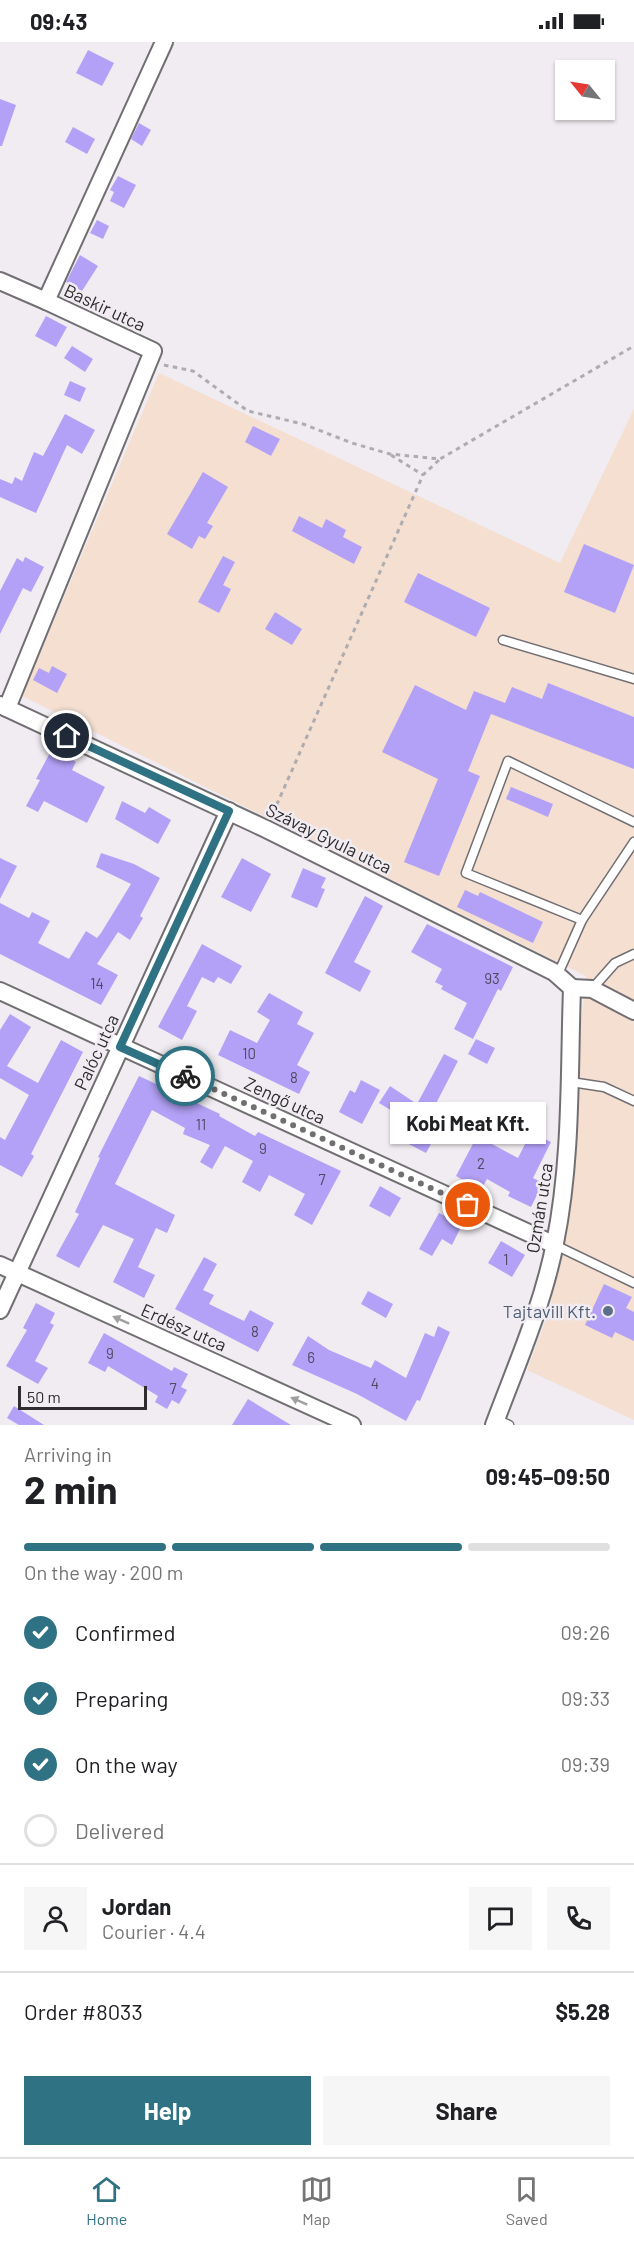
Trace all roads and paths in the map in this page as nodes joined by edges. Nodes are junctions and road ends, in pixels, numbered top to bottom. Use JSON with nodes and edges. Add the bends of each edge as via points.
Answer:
{"nodes":[{"id":1,"x":164,"y":42,"type":"edge"},
{"id":2,"x":0,"y":280,"type":"edge"},
{"id":3,"x":46,"y":301,"type":"junction"},
{"id":4,"x":634,"y":346,"type":"edge"},
{"id":5,"x":148,"y":362,"type":"junction"},
{"id":6,"x":390,"y":454,"type":"junction"},
{"id":7,"x":440,"y":459,"type":"junction"},
{"id":8,"x":423,"y":475,"type":"junction"},
{"id":9,"x":503,"y":640,"type":"dead end"},
{"id":10,"x":634,"y":679,"type":"edge"},
{"id":11,"x":3,"y":707,"type":"edge"},
{"id":12,"x":229,"y":811,"type":"junction"},
{"id":13,"x":634,"y":822,"type":"edge"},
{"id":14,"x":266,"y":829,"type":"junction"},
{"id":15,"x":634,"y":842,"type":"edge"},
{"id":16,"x":582,"y":920,"type":"junction"},
{"id":17,"x":634,"y":954,"type":"edge"},
{"id":18,"x":558,"y":974,"type":"junction"},
{"id":19,"x":572,"y":988,"type":"junction"},
{"id":20,"x":592,"y":989,"type":"junction"},
{"id":21,"x":0,"y":991,"type":"edge"},
{"id":22,"x":634,"y":1011,"type":"edge"},
{"id":23,"x":120,"y":1047,"type":"junction"},
{"id":24,"x":571,"y":1082,"type":"junction"},
{"id":25,"x":634,"y":1101,"type":"edge"},
{"id":26,"x":555,"y":1245,"type":"junction"},
{"id":27,"x":0,"y":1265,"type":"edge"},
{"id":28,"x":17,"y":1273,"type":"junction"},
{"id":29,"x":634,"y":1282,"type":"edge"},
{"id":30,"x":0,"y":1310,"type":"edge"},
{"id":31,"x":500,"y":1423,"type":"edge"},
{"id":32,"x":352,"y":1425,"type":"edge"}],
"edges":[{"from":1,"to":3,"type":"street","name":"Baskir utca"},
{"from":2,"to":3,"type":"street"},
{"from":3,"to":5,"type":"street","name":"Baskir utca","via":[[153,351]]},
{"from":4,"to":7,"type":"path"},
{"from":5,"to":6,"type":"path","via":[[193,371],[248,411],[303,424]]},
{"from":5,"to":11,"type":"street"},
{"from":6,"to":7,"type":"path"},
{"from":6,"to":8,"type":"path"},
{"from":7,"to":8,"type":"path"},
{"from":8,"to":14,"type":"path"},
{"from":9,"to":10,"type":"lane"},
{"from":11,"to":12,"type":"street","name":"Szávay Gyula utca"},
{"from":12,"to":14,"type":"street","name":"Szávay Gyula utca"},
{"from":12,"to":23,"type":"street","name":"Palóc utca"},
{"from":13,"to":16,"type":"lane","via":[[508,761],[466,873]]},
{"from":14,"to":18,"type":"street","name":"Szávay Gyula utca"},
{"from":15,"to":16,"type":"lane"},
{"from":16,"to":18,"type":"lane"},
{"from":17,"to":20,"type":"lane","via":[[615,963]]},
{"from":18,"to":19,"type":"street","name":"Szávay Gyula utca"},
{"from":19,"to":20,"type":"street"},
{"from":19,"to":24,"type":"street","name":"Ozmán utca"},
{"from":20,"to":22,"type":"street"},
{"from":21,"to":23,"type":"street","name":"Zengő utca"},
{"from":23,"to":26,"type":"street","name":"Zengő utca"},
{"from":23,"to":28,"type":"street","name":"Palóc utca"},
{"from":24,"to":25,"type":"lane","via":[[604,1087]]},
{"from":24,"to":26,"type":"street","name":"Ozmán utca","via":[[565,1182]]},
{"from":26,"to":29,"type":"lane"},
{"from":26,"to":31,"type":"street","name":"Ozmán utca"},
{"from":27,"to":28,"type":"street","name":"Erdész utca"},
{"from":28,"to":30,"type":"street","name":"Palóc utca"},
{"from":32,"to":28,"type":"street","name":"Erdész utca","one_way":true}]}
